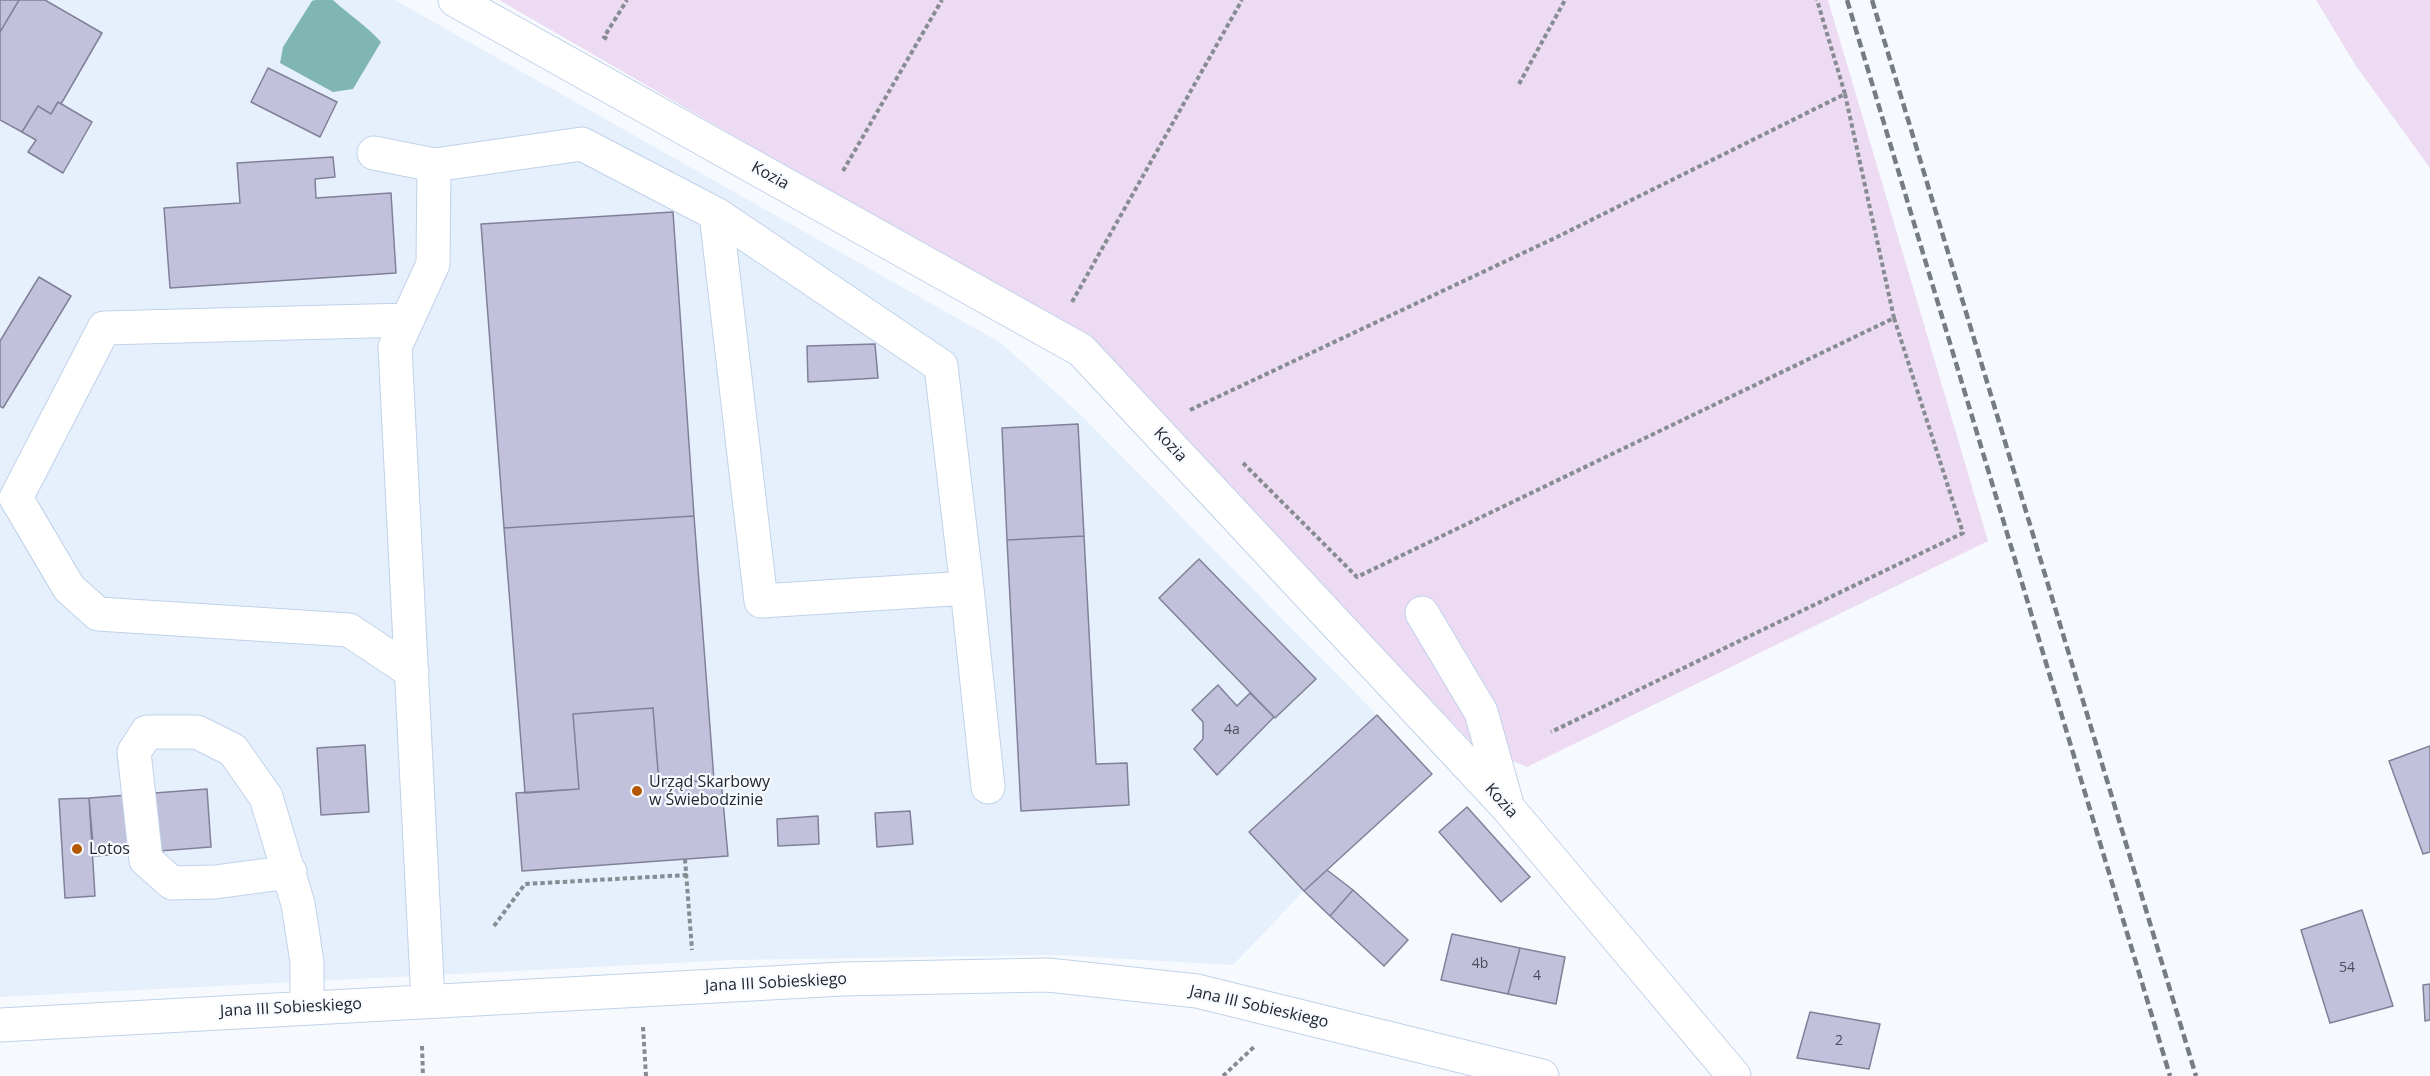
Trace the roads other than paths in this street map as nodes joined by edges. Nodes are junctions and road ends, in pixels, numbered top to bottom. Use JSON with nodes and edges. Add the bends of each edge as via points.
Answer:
{"nodes":[{"id":1,"x":455,"y":0,"type":"edge"},
{"id":2,"x":374,"y":153,"type":"dead end"},
{"id":3,"x":434,"y":165,"type":"junction"},
{"id":4,"x":716,"y":214,"type":"junction"},
{"id":5,"x":407,"y":320,"type":"junction"},
{"id":6,"x":967,"y":588,"type":"junction"},
{"id":7,"x":1422,"y":613,"type":"dead end"},
{"id":8,"x":412,"y":672,"type":"junction"},
{"id":9,"x":988,"y":787,"type":"dead end"},
{"id":10,"x":1508,"y":808,"type":"junction"},
{"id":11,"x":290,"y":872,"type":"junction"},
{"id":12,"x":428,"y":1001,"type":"junction"},
{"id":13,"x":307,"y":1007,"type":"junction"},
{"id":14,"x":0,"y":1025,"type":"edge"},
{"id":15,"x":1542,"y":1076,"type":"edge"},
{"id":16,"x":1734,"y":1076,"type":"edge"}],
"edges":[{"from":1,"to":10,"type":"street","name":"Kozia","via":[[1081,350]]},
{"from":2,"to":3,"type":"street"},
{"from":3,"to":4,"type":"street","via":[[582,144]]},
{"from":3,"to":5,"type":"street","via":[[434,264]]},
{"from":4,"to":6,"type":"street","via":[[940,366]]},
{"from":4,"to":6,"type":"street","via":[[761,602]]},
{"from":5,"to":8,"type":"street","via":[[395,347]]},
{"from":5,"to":8,"type":"street","via":[[104,328],[16,498],[69,588],[98,614],[349,630]]},
{"from":6,"to":9,"type":"street"},
{"from":7,"to":10,"type":"street","via":[[1481,712]]},
{"from":8,"to":12,"type":"street"},
{"from":10,"to":16,"type":"street","name":"Kozia"},
{"from":11,"to":11,"type":"street","via":[[266,797],[233,750],[197,732],[147,732],[135,752],[146,860],[172,883]]},
{"from":11,"to":13,"type":"street","via":[[307,962]]},
{"from":12,"to":13,"type":"street","name":"Jana III Sobieskiego"},
{"from":12,"to":15,"type":"street","name":"Jana III Sobieskiego","via":[[843,979],[1048,975],[1197,991]]},
{"from":13,"to":14,"type":"street","name":"Jana III Sobieskiego"}]}
